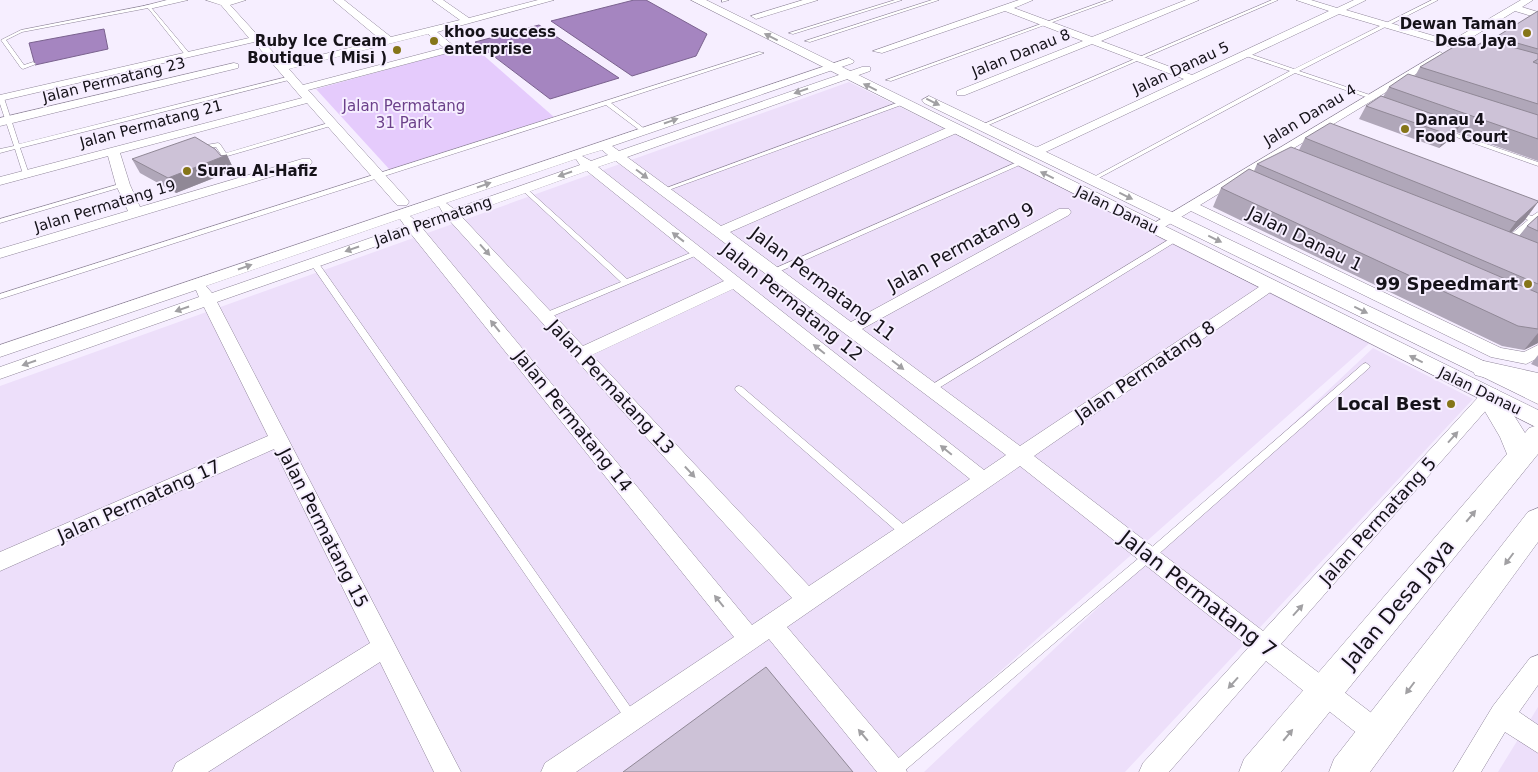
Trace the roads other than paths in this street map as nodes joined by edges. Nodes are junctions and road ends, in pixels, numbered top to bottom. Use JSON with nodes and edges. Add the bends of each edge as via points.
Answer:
{"nodes":[{"id":1,"x":183,"y":0,"type":"edge"},
{"id":2,"x":211,"y":0,"type":"edge"},
{"id":3,"x":241,"y":0,"type":"edge"},
{"id":4,"x":338,"y":0,"type":"edge"},
{"id":5,"x":437,"y":0,"type":"edge"},
{"id":6,"x":549,"y":0,"type":"edge"},
{"id":7,"x":697,"y":0,"type":"edge"},
{"id":8,"x":724,"y":0,"type":"edge"},
{"id":9,"x":813,"y":0,"type":"edge"},
{"id":10,"x":900,"y":0,"type":"edge"},
{"id":11,"x":937,"y":0,"type":"edge"},
{"id":12,"x":1028,"y":0,"type":"edge"},
{"id":13,"x":1111,"y":0,"type":"edge"},
{"id":14,"x":1194,"y":0,"type":"edge"},
{"id":15,"x":1276,"y":0,"type":"edge"},
{"id":16,"x":1301,"y":0,"type":"edge"},
{"id":17,"x":1361,"y":0,"type":"edge"},
{"id":18,"x":1436,"y":0,"type":"edge"},
{"id":19,"x":1528,"y":0,"type":"edge"},
{"id":20,"x":224,"y":2,"type":"edge"},
{"id":21,"x":149,"y":6,"type":"junction"},
{"id":22,"x":1005,"y":8,"type":"junction"},
{"id":23,"x":1514,"y":8,"type":"junction"},
{"id":24,"x":1338,"y":11,"type":"junction"},
{"id":25,"x":1538,"y":15,"type":"edge"},
{"id":26,"x":756,"y":16,"type":"junction"},
{"id":27,"x":466,"y":20,"type":"junction"},
{"id":28,"x":1047,"y":24,"type":"junction"},
{"id":29,"x":1386,"y":25,"type":"junction"},
{"id":30,"x":429,"y":30,"type":"junction"},
{"id":31,"x":792,"y":33,"type":"junction"},
{"id":32,"x":256,"y":39,"type":"junction"},
{"id":33,"x":388,"y":40,"type":"junction"},
{"id":34,"x":808,"y":41,"type":"junction"},
{"id":35,"x":1092,"y":41,"type":"junction"},
{"id":36,"x":1451,"y":50,"type":"junction"},
{"id":37,"x":878,"y":51,"type":"dead end"},
{"id":38,"x":761,"y":53,"type":"dead end"},
{"id":39,"x":1245,"y":54,"type":"junction"},
{"id":40,"x":188,"y":55,"type":"junction"},
{"id":41,"x":1493,"y":56,"type":"edge"},
{"id":42,"x":1141,"y":59,"type":"junction"},
{"id":43,"x":33,"y":64,"type":"dead end"},
{"id":44,"x":234,"y":66,"type":"dead end"},
{"id":45,"x":830,"y":67,"type":"junction"},
{"id":46,"x":282,"y":68,"type":"junction"},
{"id":47,"x":848,"y":68,"type":"junction"},
{"id":48,"x":1294,"y":71,"type":"junction"},
{"id":49,"x":291,"y":78,"type":"junction"},
{"id":50,"x":1193,"y":79,"type":"junction"},
{"id":51,"x":889,"y":80,"type":"junction"},
{"id":52,"x":1393,"y":84,"type":"junction"},
{"id":53,"x":1411,"y":90,"type":"edge"},
{"id":54,"x":962,"y":93,"type":"dead end"},
{"id":55,"x":305,"y":94,"type":"junction"},
{"id":56,"x":0,"y":98,"type":"edge"},
{"id":57,"x":606,"y":102,"type":"junction"},
{"id":58,"x":1368,"y":102,"type":"junction"},
{"id":59,"x":902,"y":103,"type":"junction"},
{"id":60,"x":4,"y":121,"type":"edge"},
{"id":61,"x":332,"y":124,"type":"junction"},
{"id":62,"x":982,"y":126,"type":"junction"},
{"id":63,"x":1436,"y":128,"type":"edge"},
{"id":64,"x":955,"y":129,"type":"junction"},
{"id":65,"x":644,"y":131,"type":"junction"},
{"id":66,"x":603,"y":145,"type":"junction"},
{"id":67,"x":16,"y":146,"type":"junction"},
{"id":68,"x":194,"y":149,"type":"edge"},
{"id":69,"x":0,"y":151,"type":"edge"},
{"id":70,"x":112,"y":151,"type":"junction"},
{"id":71,"x":1037,"y":152,"type":"junction"},
{"id":72,"x":574,"y":154,"type":"junction"},
{"id":73,"x":1275,"y":155,"type":"junction"},
{"id":74,"x":618,"y":156,"type":"junction"},
{"id":75,"x":306,"y":162,"type":"dead end"},
{"id":76,"x":1022,"y":162,"type":"junction"},
{"id":77,"x":1294,"y":162,"type":"edge"},
{"id":78,"x":1538,"y":164,"type":"edge"},
{"id":79,"x":589,"y":166,"type":"junction"},
{"id":80,"x":26,"y":174,"type":"junction"},
{"id":81,"x":378,"y":176,"type":"junction"},
{"id":82,"x":1093,"y":179,"type":"junction"},
{"id":83,"x":0,"y":181,"type":"edge"},
{"id":84,"x":123,"y":185,"type":"junction"},
{"id":85,"x":524,"y":189,"type":"junction"},
{"id":86,"x":664,"y":190,"type":"junction"},
{"id":87,"x":438,"y":201,"type":"junction"},
{"id":88,"x":1191,"y":206,"type":"junction"},
{"id":89,"x":1506,"y":209,"type":"edge"},
{"id":90,"x":1064,"y":212,"type":"dead end"},
{"id":91,"x":136,"y":213,"type":"junction"},
{"id":92,"x":406,"y":214,"type":"junction"},
{"id":93,"x":452,"y":214,"type":"junction"},
{"id":94,"x":1171,"y":217,"type":"junction"},
{"id":95,"x":1535,"y":217,"type":"edge"},
{"id":96,"x":0,"y":221,"type":"edge"},
{"id":97,"x":1154,"y":228,"type":"junction"},
{"id":98,"x":720,"y":232,"type":"junction"},
{"id":99,"x":1176,"y":239,"type":"junction"},
{"id":100,"x":1502,"y":248,"type":"edge"},
{"id":101,"x":698,"y":253,"type":"junction"},
{"id":102,"x":0,"y":254,"type":"edge"},
{"id":103,"x":314,"y":263,"type":"junction"},
{"id":104,"x":773,"y":272,"type":"junction"},
{"id":105,"x":626,"y":282,"type":"junction"},
{"id":106,"x":734,"y":282,"type":"junction"},
{"id":107,"x":1270,"y":286,"type":"junction"},
{"id":108,"x":203,"y":292,"type":"junction"},
{"id":109,"x":0,"y":297,"type":"edge"},
{"id":110,"x":545,"y":316,"type":"junction"},
{"id":111,"x":850,"y":329,"type":"junction"},
{"id":112,"x":0,"y":351,"type":"edge"},
{"id":113,"x":1538,"y":351,"type":"edge"},
{"id":114,"x":581,"y":354,"type":"junction"},
{"id":115,"x":1366,"y":366,"type":"dead end"},
{"id":116,"x":1484,"y":369,"type":"junction"},
{"id":117,"x":0,"y":373,"type":"edge"},
{"id":118,"x":1538,"y":382,"type":"edge"},
{"id":119,"x":739,"y":389,"type":"dead end"},
{"id":120,"x":930,"y":389,"type":"junction"},
{"id":121,"x":1490,"y":396,"type":"junction"},
{"id":122,"x":1538,"y":396,"type":"edge"},
{"id":123,"x":1538,"y":420,"type":"edge"},
{"id":124,"x":279,"y":439,"type":"junction"},
{"id":125,"x":1530,"y":446,"type":"edge"},
{"id":126,"x":1020,"y":456,"type":"junction"},
{"id":127,"x":984,"y":480,"type":"junction"},
{"id":128,"x":1538,"y":520,"type":"edge"},
{"id":129,"x":906,"y":533,"type":"junction"},
{"id":130,"x":1149,"y":556,"type":"junction"},
{"id":131,"x":0,"y":562,"type":"edge"},
{"id":132,"x":808,"y":600,"type":"junction"},
{"id":133,"x":770,"y":625,"type":"junction"},
{"id":134,"x":750,"y":639,"type":"junction"},
{"id":135,"x":384,"y":647,"type":"junction"},
{"id":136,"x":1266,"y":647,"type":"junction"},
{"id":137,"x":1538,"y":666,"type":"edge"},
{"id":138,"x":1324,"y":692,"type":"junction"},
{"id":139,"x":1502,"y":715,"type":"junction"},
{"id":140,"x":632,"y":719,"type":"junction"},
{"id":141,"x":1377,"y":733,"type":"junction"},
{"id":142,"x":1538,"y":740,"type":"edge"},
{"id":143,"x":567,"y":768,"type":"edge"},
{"id":144,"x":185,"y":772,"type":"edge"},
{"id":145,"x":448,"y":772,"type":"edge"},
{"id":146,"x":894,"y":772,"type":"edge"},
{"id":147,"x":1152,"y":772,"type":"edge"},
{"id":148,"x":1257,"y":772,"type":"edge"},
{"id":149,"x":1347,"y":772,"type":"edge"},
{"id":150,"x":1466,"y":772,"type":"edge"}],
"edges":[{"from":1,"to":21,"type":"street"},
{"from":2,"to":20,"type":"street"},
{"from":3,"to":20,"type":"street"},
{"from":4,"to":33,"type":"street"},
{"from":5,"to":27,"type":"street"},
{"from":6,"to":27,"type":"street"},
{"from":45,"to":7,"type":"street","name":"Jalan Danau","one_way":true},
{"from":8,"to":26,"type":"street","name":"Jalan Danau"},
{"from":9,"to":26,"type":"street"},
{"from":10,"to":31,"type":"lane"},
{"from":11,"to":34,"type":"lane"},
{"from":12,"to":22,"type":"street"},
{"from":13,"to":28,"type":"lane"},
{"from":14,"to":35,"type":"street","name":"Jalan Danau 8"},
{"from":15,"to":42,"type":"lane"},
{"from":16,"to":24,"type":"street"},
{"from":17,"to":24,"type":"street","name":"Jalan Danau 5"},
{"from":18,"to":29,"type":"lane"},
{"from":19,"to":23,"type":"street","name":"Jalan Danau 4"},
{"from":20,"to":32,"type":"street","name":"Jalan Permatang 14"},
{"from":21,"to":40,"type":"lane"},
{"from":21,"to":43,"type":"lane","via":[[21,31],[3,40],[23,67]]},
{"from":22,"to":28,"type":"street"},
{"from":22,"to":37,"type":"street"},
{"from":23,"to":25,"type":"street"},
{"from":23,"to":36,"type":"street","name":"Jalan Danau 4"},
{"from":24,"to":29,"type":"street"},
{"from":24,"to":39,"type":"street","name":"Jalan Danau 5"},
{"from":26,"to":31,"type":"street","name":"Jalan Danau"},
{"from":27,"to":30,"type":"street"},
{"from":28,"to":35,"type":"street"},
{"from":28,"to":51,"type":"lane"},
{"from":29,"to":36,"type":"street"},
{"from":29,"to":48,"type":"lane"},
{"from":30,"to":33,"type":"street"},
{"from":30,"to":55,"type":"street","name":"Jalan Permatang 21","via":[[451,49]]},
{"from":31,"to":34,"type":"street","name":"Jalan Danau"},
{"from":32,"to":40,"type":"street"},
{"from":32,"to":46,"type":"street","name":"Jalan Permatang 14"},
{"from":33,"to":46,"type":"street"},
{"from":34,"to":47,"type":"street","name":"Jalan Danau","via":[[828,51]]},
{"from":35,"to":42,"type":"street"},
{"from":35,"to":54,"type":"street","name":"Jalan Danau 8"},
{"from":36,"to":41,"type":"street"},
{"from":36,"to":52,"type":"street","name":"Jalan Danau 4"},
{"from":38,"to":57,"type":"lane"},
{"from":39,"to":48,"type":"lane"},
{"from":39,"to":50,"type":"street","name":"Jalan Danau 5"},
{"from":40,"to":56,"type":"street"},
{"from":42,"to":50,"type":"street"},
{"from":42,"to":62,"type":"lane"},
{"from":44,"to":60,"type":"street","name":"Jalan Permatang 23"},
{"from":45,"to":47,"type":"street","name":"Jalan Danau"},
{"from":65,"to":45,"type":"street","name":"Jalan Permatang","one_way":true},
{"from":46,"to":49,"type":"street","name":"Jalan Permatang 14"},
{"from":47,"to":51,"type":"street","name":"Jalan Danau","via":[[866,69]]},
{"from":59,"to":47,"type":"street","name":"Jalan Danau","one_way":true},
{"from":47,"to":74,"type":"street","name":"Jalan Permatang","one_way":true},
{"from":48,"to":58,"type":"lane"},
{"from":48,"to":82,"type":"lane"},
{"from":49,"to":55,"type":"street","name":"Jalan Permatang 14"},
{"from":49,"to":67,"type":"lane"},
{"from":50,"to":71,"type":"street","name":"Jalan Danau 5"},
{"from":51,"to":62,"type":"street","name":"Jalan Danau","one_way":true},
{"from":52,"to":53,"type":"street"},
{"from":52,"to":58,"type":"street","name":"Jalan Danau 4"},
{"from":55,"to":61,"type":"street","name":"Jalan Permatang 14"},
{"from":55,"to":70,"type":"street","name":"Jalan Permatang 21"},
{"from":56,"to":60,"type":"lane"},
{"from":57,"to":65,"type":"lane"},
{"from":57,"to":81,"type":"lane"},
{"from":58,"to":73,"type":"street","name":"Jalan Danau 4"},
{"from":59,"to":64,"type":"street","name":"Jalan Danau"},
{"from":59,"to":86,"type":"lane"},
{"from":60,"to":67,"type":"lane"},
{"from":61,"to":68,"type":"lane","via":[[225,158],[215,144]]},
{"from":61,"to":81,"type":"street","name":"Jalan Permatang 14"},
{"from":62,"to":71,"type":"street","name":"Jalan Danau"},
{"from":63,"to":78,"type":"lane"},
{"from":64,"to":76,"type":"street","name":"Jalan Danau"},
{"from":64,"to":98,"type":"street"},
{"from":65,"to":66,"type":"street","name":"Jalan Permatang"},
{"from":66,"to":72,"type":"street","name":"Jalan Permatang"},
{"from":66,"to":74,"type":"street","name":"Jalan Permatang 11"},
{"from":67,"to":69,"type":"lane"},
{"from":67,"to":80,"type":"lane"},
{"from":70,"to":80,"type":"street","name":"Jalan Permatang 21"},
{"from":70,"to":84,"type":"street"},
{"from":71,"to":82,"type":"street","name":"Jalan Danau"},
{"from":72,"to":79,"type":"street","name":"Jalan Permatang 12"},
{"from":87,"to":72,"type":"street","name":"Jalan Permatang","one_way":true},
{"from":73,"to":77,"type":"street"},
{"from":73,"to":88,"type":"street","name":"Jalan Danau 4","via":[[1237,182]]},
{"from":74,"to":79,"type":"street","name":"Jalan Permatang"},
{"from":74,"to":86,"type":"street","name":"Jalan Permatang 11","one_way":true},
{"from":75,"to":91,"type":"street","name":"Jalan Permatang 19"},
{"from":97,"to":76,"type":"street","name":"Jalan Danau","one_way":true},
{"from":76,"to":104,"type":"lane"},
{"from":79,"to":85,"type":"street","name":"Jalan Permatang","one_way":true},
{"from":101,"to":79,"type":"street","name":"Jalan Permatang 12","one_way":true},
{"from":80,"to":83,"type":"street","name":"Jalan Permatang 21"},
{"from":81,"to":92,"type":"street","name":"Jalan Permatang 14"},
{"from":81,"to":109,"type":"lane"},
{"from":82,"to":94,"type":"street","name":"Jalan Danau","one_way":true},
{"from":84,"to":91,"type":"street"},
{"from":84,"to":96,"type":"lane"},
{"from":85,"to":93,"type":"street","name":"Jalan Permatang"},
{"from":85,"to":105,"type":"lane"},
{"from":86,"to":98,"type":"street","name":"Jalan Permatang 11"},
{"from":87,"to":92,"type":"street","name":"Jalan Permatang"},
{"from":87,"to":93,"type":"street","name":"Jalan Permatang 13"},
{"from":88,"to":94,"type":"street","name":"Jalan Danau 4"},
{"from":88,"to":113,"type":"street","name":"Jalan Danau 1","via":[[1497,353],[1526,358]]},
{"from":89,"to":95,"type":"lane"},
{"from":90,"to":111,"type":"street","name":"Jalan Permatang 9"},
{"from":91,"to":102,"type":"street","name":"Jalan Permatang 19"},
{"from":92,"to":93,"type":"street","name":"Jalan Permatang"},
{"from":92,"to":103,"type":"street","name":"Jalan Permatang","one_way":true},
{"from":108,"to":92,"type":"street","name":"Jalan Permatang","one_way":true},
{"from":134,"to":92,"type":"street","name":"Jalan Permatang 14","one_way":true},
{"from":93,"to":110,"type":"street","name":"Jalan Permatang 13","one_way":true},
{"from":94,"to":97,"type":"street","name":"Jalan Danau 4"},
{"from":94,"to":116,"type":"street","name":"Jalan Danau","one_way":true},
{"from":95,"to":100,"type":"lane"},
{"from":97,"to":99,"type":"street","name":"Jalan Danau"},
{"from":98,"to":104,"type":"street","name":"Jalan Permatang 11"},
{"from":99,"to":107,"type":"street","name":"Jalan Danau"},
{"from":99,"to":120,"type":"lane"},
{"from":101,"to":105,"type":"lane"},
{"from":101,"to":106,"type":"street","name":"Jalan Permatang 12"},
{"from":103,"to":108,"type":"street","name":"Jalan Permatang"},
{"from":103,"to":140,"type":"lane"},
{"from":104,"to":111,"type":"street","name":"Jalan Permatang 11"},
{"from":105,"to":110,"type":"lane"},
{"from":106,"to":114,"type":"street"},
{"from":127,"to":106,"type":"street","name":"Jalan Permatang 12","one_way":true},
{"from":121,"to":107,"type":"street","name":"Jalan Danau","one_way":true},
{"from":107,"to":126,"type":"street","name":"Jalan Permatang 8"},
{"from":108,"to":112,"type":"street","name":"Jalan Permatang"},
{"from":108,"to":117,"type":"street","name":"Jalan Permatang","one_way":true},
{"from":108,"to":124,"type":"street","name":"Jalan Permatang 15"},
{"from":110,"to":114,"type":"street","name":"Jalan Permatang 13"},
{"from":111,"to":120,"type":"street","name":"Jalan Permatang 11","one_way":true},
{"from":114,"to":132,"type":"street","name":"Jalan Permatang 13","one_way":true},
{"from":115,"to":130,"type":"lane"},
{"from":116,"to":118,"type":"main road"},
{"from":116,"to":122,"type":"street","name":"Jalan Danau"},
{"from":119,"to":129,"type":"lane"},
{"from":120,"to":126,"type":"street","name":"Jalan Permatang 11"},
{"from":121,"to":123,"type":"street","name":"Jalan Danau"},
{"from":121,"to":125,"type":"main road"},
{"from":136,"to":121,"type":"street","name":"Jalan Permatang 5","one_way":true},
{"from":124,"to":131,"type":"street","name":"Jalan Permatang 17"},
{"from":124,"to":135,"type":"street","name":"Jalan Permatang 15"},
{"from":138,"to":125,"type":"main road","name":"Jalan Desa Jaya","one_way":true},
{"from":126,"to":127,"type":"street","name":"Jalan Permatang 8"},
{"from":126,"to":130,"type":"street","name":"Jalan Permatang 7"},
{"from":127,"to":129,"type":"street","name":"Jalan Permatang 8"},
{"from":128,"to":141,"type":"main road","one_way":true},
{"from":129,"to":132,"type":"street","name":"Jalan Permatang 8"},
{"from":130,"to":136,"type":"street","name":"Jalan Permatang 7"},
{"from":130,"to":146,"type":"lane"},
{"from":132,"to":133,"type":"street","name":"Jalan Permatang 8"},
{"from":133,"to":134,"type":"street","name":"Jalan Permatang 8"},
{"from":146,"to":133,"type":"street","one_way":true},
{"from":134,"to":140,"type":"street","name":"Jalan Permatang 8"},
{"from":135,"to":144,"type":"street"},
{"from":135,"to":145,"type":"street","name":"Jalan Permatang 15"},
{"from":136,"to":138,"type":"street","name":"Jalan Permatang 7"},
{"from":136,"to":147,"type":"street","name":"Jalan Permatang 5","one_way":true},
{"from":137,"to":139,"type":"street"},
{"from":138,"to":141,"type":"street","name":"Jalan Permatang 7"},
{"from":148,"to":138,"type":"main road","name":"Jalan Desa Jaya","one_way":true},
{"from":139,"to":142,"type":"street"},
{"from":139,"to":150,"type":"street"},
{"from":140,"to":143,"type":"street","name":"Jalan Permatang 8"},
{"from":141,"to":149,"type":"main road"}]}
